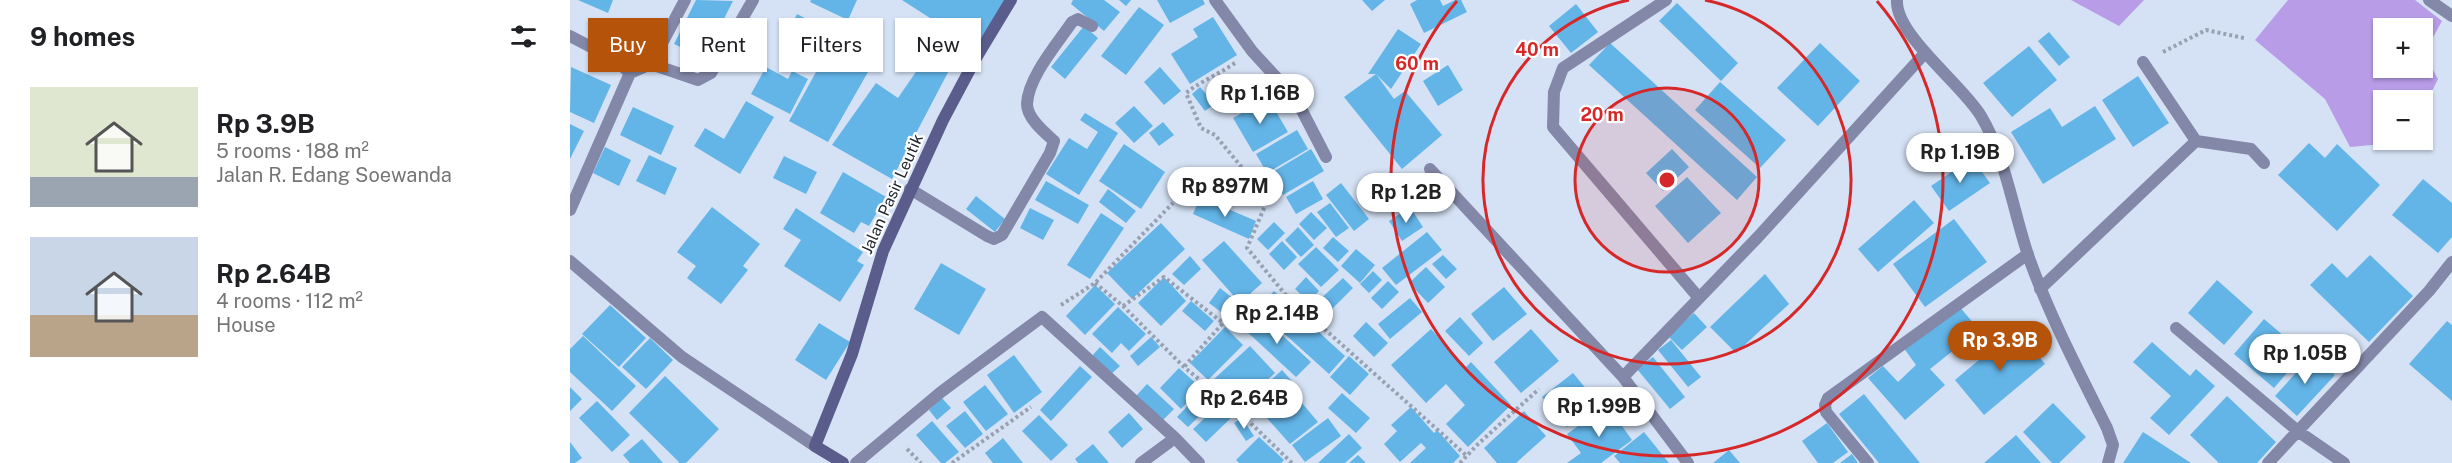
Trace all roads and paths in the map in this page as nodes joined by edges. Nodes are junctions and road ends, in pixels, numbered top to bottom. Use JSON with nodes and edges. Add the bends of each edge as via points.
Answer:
{"nodes":[{"id":1,"x":685,"y":0,"type":"edge"},
{"id":2,"x":1011,"y":0,"type":"edge"},
{"id":3,"x":1215,"y":0,"type":"edge"},
{"id":4,"x":1666,"y":0,"type":"edge"},
{"id":5,"x":1897,"y":0,"type":"edge"},
{"id":6,"x":2429,"y":0,"type":"edge"},
{"id":7,"x":751,"y":1,"type":"edge"},
{"id":8,"x":2452,"y":16,"type":"edge"},
{"id":9,"x":1092,"y":26,"type":"dead end"},
{"id":10,"x":668,"y":32,"type":"edge"},
{"id":11,"x":570,"y":36,"type":"edge"},
{"id":12,"x":2244,"y":39,"type":"dead end"},
{"id":13,"x":1252,"y":51,"type":"junction"},
{"id":14,"x":1925,"y":53,"type":"junction"},
{"id":15,"x":2143,"y":62,"type":"joint"},
{"id":16,"x":668,"y":70,"type":"edge"},
{"id":17,"x":630,"y":73,"type":"joint"},
{"id":18,"x":2196,"y":141,"type":"junction"},
{"id":19,"x":1326,"y":157,"type":"dead end"},
{"id":20,"x":2264,"y":163,"type":"dead end"},
{"id":21,"x":1430,"y":169,"type":"dead end"},
{"id":22,"x":910,"y":189,"type":"junction"},
{"id":23,"x":1173,"y":203,"type":"dead end"},
{"id":24,"x":570,"y":210,"type":"edge"},
{"id":25,"x":2028,"y":254,"type":"junction"},
{"id":26,"x":570,"y":261,"type":"edge"},
{"id":27,"x":2452,"y":262,"type":"edge"},
{"id":28,"x":1095,"y":282,"type":"junction"},
{"id":29,"x":2040,"y":289,"type":"junction"},
{"id":30,"x":1699,"y":298,"type":"junction"},
{"id":31,"x":1123,"y":306,"type":"junction"},
{"id":32,"x":1042,"y":317,"type":"junction"},
{"id":33,"x":2175,"y":328,"type":"dead end"},
{"id":34,"x":1184,"y":367,"type":"junction"},
{"id":35,"x":1623,"y":377,"type":"junction"},
{"id":36,"x":1539,"y":389,"type":"dead end"},
{"id":37,"x":1031,"y":407,"type":"dead end"},
{"id":38,"x":2299,"y":432,"type":"junction"},
{"id":39,"x":1174,"y":438,"type":"junction"},
{"id":40,"x":815,"y":446,"type":"junction"},
{"id":41,"x":1467,"y":456,"type":"junction"},
{"id":42,"x":843,"y":463,"type":"edge"},
{"id":43,"x":856,"y":463,"type":"edge"},
{"id":44,"x":952,"y":463,"type":"edge"},
{"id":45,"x":1141,"y":463,"type":"edge"},
{"id":46,"x":1199,"y":463,"type":"edge"},
{"id":47,"x":1292,"y":463,"type":"edge"},
{"id":48,"x":1460,"y":463,"type":"edge"},
{"id":49,"x":1688,"y":463,"type":"edge"},
{"id":50,"x":1868,"y":463,"type":"edge"},
{"id":51,"x":2108,"y":463,"type":"edge"},
{"id":52,"x":2268,"y":463,"type":"edge"},
{"id":53,"x":2344,"y":463,"type":"edge"}],
"edges":[{"from":1,"to":10,"type":"street"},
{"from":2,"to":22,"type":"street","name":"Jalan Pasir Leutik","via":[[971,68]]},
{"from":3,"to":13,"type":"street"},
{"from":4,"to":30,"type":"street","via":[[1563,68],[1554,92],[1553,127]]},
{"from":5,"to":14,"type":"street","via":[[1899,17]]},
{"from":6,"to":8,"type":"street"},
{"from":7,"to":16,"type":"street","via":[[711,73],[698,80]]},
{"from":9,"to":22,"type":"street","via":[[1078,19],[1072,22],[1034,79],[1027,104],[1032,118],[1054,141],[1002,235],[994,239],[987,236]]},
{"from":11,"to":17,"type":"street","via":[[616,60]]},
{"from":12,"to":15,"type":"path","via":[[2206,30]]},
{"from":13,"to":19,"type":"street","via":[[1296,99]]},
{"from":13,"to":41,"type":"path","via":[[1186,93],[1201,128],[1215,135],[1268,199],[1247,248],[1285,294]]},
{"from":14,"to":25,"type":"street","via":[[1961,89],[1995,143]]},
{"from":14,"to":30,"type":"street"},
{"from":15,"to":18,"type":"street"},
{"from":17,"to":24,"type":"street"},
{"from":18,"to":20,"type":"street","via":[[2251,149]]},
{"from":18,"to":29,"type":"street"},
{"from":21,"to":35,"type":"street"},
{"from":22,"to":40,"type":"street","name":"Jalan Pasir Leutik","via":[[883,251],[852,354]]},
{"from":23,"to":28,"type":"path"},
{"from":25,"to":29,"type":"street"},
{"from":25,"to":50,"type":"street","via":[[1828,398],[1826,412]]},
{"from":26,"to":40,"type":"street","via":[[682,357]]},
{"from":27,"to":38,"type":"street"},
{"from":28,"to":31,"type":"path"},
{"from":28,"to":32,"type":"path"},
{"from":29,"to":51,"type":"street","via":[[2107,428],[2113,445]]},
{"from":30,"to":35,"type":"street"},
{"from":31,"to":34,"type":"path"},
{"from":31,"to":34,"type":"path","via":[[1164,277],[1223,323]]},
{"from":32,"to":39,"type":"street"},
{"from":32,"to":43,"type":"street"},
{"from":33,"to":38,"type":"street"},
{"from":34,"to":47,"type":"path","via":[[1237,410]]},
{"from":35,"to":49,"type":"street"},
{"from":36,"to":41,"type":"path"},
{"from":37,"to":44,"type":"path"},
{"from":38,"to":52,"type":"street"},
{"from":38,"to":53,"type":"street"},
{"from":39,"to":45,"type":"street"},
{"from":39,"to":46,"type":"street"},
{"from":40,"to":42,"type":"street"},
{"from":41,"to":48,"type":"path"}]}
